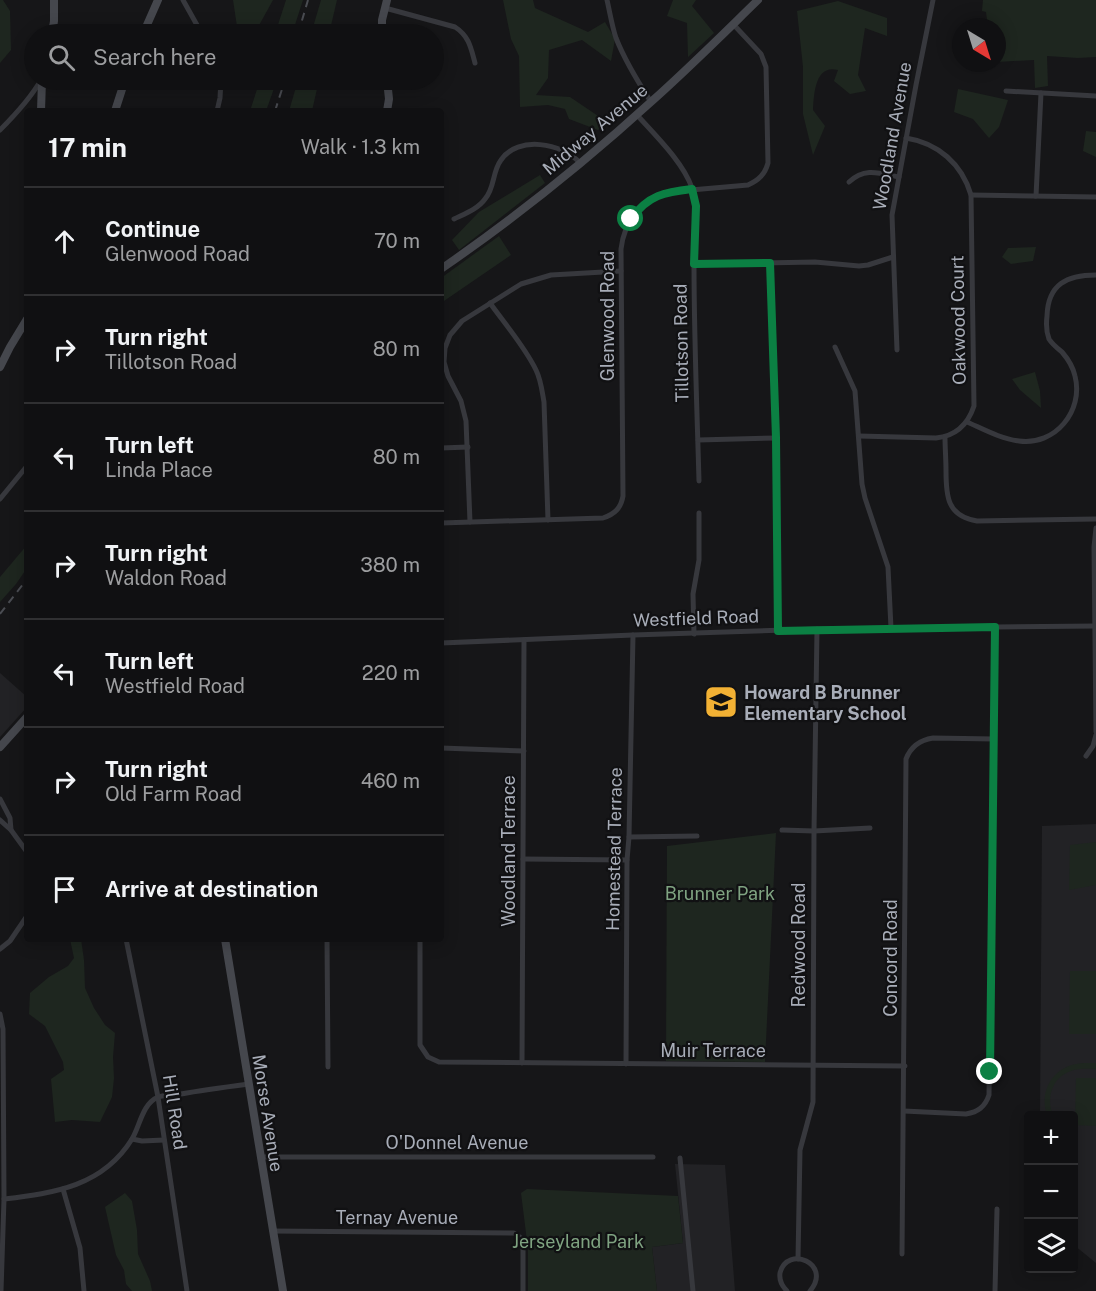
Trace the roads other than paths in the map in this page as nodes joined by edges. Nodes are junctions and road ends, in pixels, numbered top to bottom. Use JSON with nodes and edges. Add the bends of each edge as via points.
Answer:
{"nodes":[{"id":1,"x":54,"y":0,"type":"edge"},
{"id":2,"x":158,"y":0,"type":"edge"},
{"id":3,"x":183,"y":0,"type":"edge"},
{"id":4,"x":607,"y":0,"type":"edge"},
{"id":5,"x":758,"y":0,"type":"edge"},
{"id":6,"x":933,"y":0,"type":"edge"},
{"id":7,"x":386,"y":4,"type":"edge"},
{"id":8,"x":54,"y":24,"type":"edge"},
{"id":9,"x":147,"y":24,"type":"edge"},
{"id":10,"x":196,"y":24,"type":"edge"},
{"id":11,"x":382,"y":24,"type":"edge"},
{"id":12,"x":733,"y":24,"type":"junction"},
{"id":13,"x":475,"y":63,"type":"dead end"},
{"id":14,"x":35,"y":90,"type":"edge"},
{"id":15,"x":42,"y":90,"type":"edge"},
{"id":16,"x":122,"y":90,"type":"edge"},
{"id":17,"x":220,"y":90,"type":"edge"},
{"id":18,"x":388,"y":90,"type":"edge"},
{"id":19,"x":1006,"y":91,"type":"dead end"},
{"id":20,"x":1041,"y":93,"type":"junction"},
{"id":21,"x":1096,"y":96,"type":"edge"},
{"id":22,"x":651,"y":102,"type":"junction"},
{"id":23,"x":41,"y":108,"type":"edge"},
{"id":24,"x":116,"y":108,"type":"edge"},
{"id":25,"x":218,"y":108,"type":"edge"},
{"id":26,"x":387,"y":108,"type":"edge"},
{"id":27,"x":637,"y":114,"type":"junction"},
{"id":28,"x":0,"y":130,"type":"edge"},
{"id":29,"x":906,"y":138,"type":"junction"},
{"id":30,"x":580,"y":163,"type":"junction"},
{"id":31,"x":898,"y":177,"type":"junction"},
{"id":32,"x":849,"y":182,"type":"dead end"},
{"id":33,"x":692,"y":189,"type":"junction"},
{"id":34,"x":971,"y":195,"type":"junction"},
{"id":35,"x":1036,"y":196,"type":"junction"},
{"id":36,"x":1096,"y":197,"type":"edge"},
{"id":37,"x":454,"y":219,"type":"dead end"},
{"id":38,"x":893,"y":257,"type":"junction"},
{"id":39,"x":770,"y":263,"type":"junction"},
{"id":40,"x":694,"y":264,"type":"junction"},
{"id":41,"x":444,"y":267,"type":"edge"},
{"id":42,"x":621,"y":271,"type":"junction"},
{"id":43,"x":1096,"y":275,"type":"edge"},
{"id":44,"x":490,"y":303,"type":"junction"},
{"id":45,"x":24,"y":324,"type":"edge"},
{"id":46,"x":835,"y":347,"type":"dead end"},
{"id":47,"x":897,"y":350,"type":"dead end"},
{"id":48,"x":0,"y":367,"type":"edge"},
{"id":49,"x":967,"y":422,"type":"junction"},
{"id":50,"x":859,"y":436,"type":"junction"},
{"id":51,"x":945,"y":437,"type":"junction"},
{"id":52,"x":776,"y":438,"type":"junction"},
{"id":53,"x":698,"y":440,"type":"junction"},
{"id":54,"x":468,"y":447,"type":"junction"},
{"id":55,"x":444,"y":448,"type":"edge"},
{"id":56,"x":24,"y":470,"type":"edge"},
{"id":57,"x":699,"y":481,"type":"dead end"},
{"id":58,"x":0,"y":499,"type":"edge"},
{"id":59,"x":699,"y":513,"type":"dead end"},
{"id":60,"x":1096,"y":519,"type":"edge"},
{"id":61,"x":548,"y":520,"type":"junction"},
{"id":62,"x":470,"y":522,"type":"junction"},
{"id":63,"x":444,"y":523,"type":"edge"},
{"id":64,"x":1096,"y":528,"type":"edge"},
{"id":65,"x":1096,"y":626,"type":"edge"},
{"id":66,"x":995,"y":627,"type":"junction"},
{"id":67,"x":891,"y":628,"type":"junction"},
{"id":68,"x":818,"y":629,"type":"junction"},
{"id":69,"x":778,"y":631,"type":"junction"},
{"id":70,"x":694,"y":634,"type":"junction"},
{"id":71,"x":633,"y":635,"type":"junction"},
{"id":72,"x":524,"y":640,"type":"junction"},
{"id":73,"x":444,"y":643,"type":"edge"},
{"id":74,"x":24,"y":720,"type":"edge"},
{"id":75,"x":1096,"y":734,"type":"edge"},
{"id":76,"x":994,"y":740,"type":"junction"},
{"id":77,"x":0,"y":747,"type":"edge"},
{"id":78,"x":444,"y":748,"type":"edge"},
{"id":79,"x":524,"y":751,"type":"junction"},
{"id":80,"x":1086,"y":756,"type":"dead end"},
{"id":81,"x":0,"y":800,"type":"edge"},
{"id":82,"x":0,"y":820,"type":"edge"},
{"id":83,"x":870,"y":828,"type":"dead end"},
{"id":84,"x":11,"y":830,"type":"junction"},
{"id":85,"x":782,"y":830,"type":"dead end"},
{"id":86,"x":814,"y":831,"type":"junction"},
{"id":87,"x":697,"y":836,"type":"dead end"},
{"id":88,"x":629,"y":837,"type":"junction"},
{"id":89,"x":24,"y":848,"type":"edge"},
{"id":90,"x":523,"y":859,"type":"junction"},
{"id":91,"x":627,"y":860,"type":"junction"},
{"id":92,"x":24,"y":921,"type":"edge"},
{"id":93,"x":127,"y":942,"type":"edge"},
{"id":94,"x":225,"y":942,"type":"edge"},
{"id":95,"x":327,"y":942,"type":"edge"},
{"id":96,"x":420,"y":942,"type":"edge"},
{"id":97,"x":0,"y":949,"type":"edge"},
{"id":98,"x":0,"y":1014,"type":"edge"},
{"id":99,"x":522,"y":1063,"type":"junction"},
{"id":100,"x":626,"y":1064,"type":"junction"},
{"id":101,"x":813,"y":1066,"type":"junction"},
{"id":102,"x":904,"y":1066,"type":"junction"},
{"id":103,"x":328,"y":1067,"type":"dead end"},
{"id":104,"x":249,"y":1084,"type":"junction"},
{"id":105,"x":158,"y":1097,"type":"junction"},
{"id":106,"x":904,"y":1111,"type":"junction"},
{"id":107,"x":132,"y":1139,"type":"junction"},
{"id":108,"x":164,"y":1140,"type":"junction"},
{"id":109,"x":260,"y":1157,"type":"junction"},
{"id":110,"x":653,"y":1157,"type":"dead end"},
{"id":111,"x":680,"y":1158,"type":"dead end"},
{"id":112,"x":63,"y":1190,"type":"junction"},
{"id":113,"x":4,"y":1199,"type":"junction"},
{"id":114,"x":996,"y":1209,"type":"dead end"},
{"id":115,"x":272,"y":1231,"type":"junction"},
{"id":116,"x":1,"y":1239,"type":"edge"},
{"id":117,"x":902,"y":1254,"type":"dead end"},
{"id":118,"x":798,"y":1259,"type":"junction"},
{"id":119,"x":1,"y":1291,"type":"edge"},
{"id":120,"x":84,"y":1291,"type":"edge"},
{"id":121,"x":187,"y":1291,"type":"edge"},
{"id":122,"x":283,"y":1291,"type":"edge"},
{"id":123,"x":523,"y":1291,"type":"edge"},
{"id":124,"x":693,"y":1291,"type":"edge"},
{"id":125,"x":787,"y":1291,"type":"edge"},
{"id":126,"x":810,"y":1291,"type":"edge"},
{"id":127,"x":995,"y":1291,"type":"edge"}],
"edges":[{"from":1,"to":8,"type":"main road"},
{"from":2,"to":9,"type":"main road"},
{"from":3,"to":10,"type":"street"},
{"from":4,"to":22,"type":"street","via":[[616,38]]},
{"from":5,"to":12,"type":"main road","name":"Midway Avenue"},
{"from":6,"to":29,"type":"street","name":"Woodland Avenue"},
{"from":7,"to":11,"type":"main road"},
{"from":7,"to":13,"type":"street","via":[[460,30],[468,40]]},
{"from":12,"to":22,"type":"main road","name":"Midway Avenue"},
{"from":12,"to":33,"type":"street","name":"Glenwood Road","via":[[761,54],[766,67],[768,163],[754,182]]},
{"from":14,"to":28,"type":"street"},
{"from":15,"to":23,"type":"main road"},
{"from":16,"to":24,"type":"main road"},
{"from":17,"to":25,"type":"street"},
{"from":18,"to":26,"type":"main road"},
{"from":19,"to":20,"type":"street"},
{"from":20,"to":21,"type":"street"},
{"from":20,"to":35,"type":"street"},
{"from":22,"to":27,"type":"main road","name":"Midway Avenue"},
{"from":27,"to":30,"type":"main road","name":"Midway Avenue"},
{"from":27,"to":33,"type":"street","name":"Tillotson Road","via":[[679,165]]},
{"from":29,"to":31,"type":"street","name":"Woodland Avenue"},
{"from":29,"to":34,"type":"street","name":"Oakwood Court","via":[[928,144],[948,157],[963,175]]},
{"from":30,"to":37,"type":"street","via":[[575,156],[543,145],[517,148],[504,156],[495,170],[492,188],[484,201]]},
{"from":30,"to":41,"type":"main road","name":"Midway Avenue"},
{"from":31,"to":32,"type":"street","via":[[865,172]]},
{"from":31,"to":38,"type":"street","name":"Woodland Avenue","via":[[892,215]]},
{"from":33,"to":40,"type":"street","name":"Tillotson Road","via":[[696,206]]},
{"from":33,"to":42,"type":"street","name":"Glenwood Road","via":[[662,194],[635,213],[623,237]]},
{"from":34,"to":35,"type":"street"},
{"from":34,"to":49,"type":"street","name":"Oakwood Court","via":[[974,401]]},
{"from":35,"to":36,"type":"street"},
{"from":38,"to":39,"type":"street","via":[[859,266]]},
{"from":38,"to":47,"type":"street","name":"Woodland Avenue"},
{"from":39,"to":40,"type":"street"},
{"from":39,"to":52,"type":"street"},
{"from":40,"to":53,"type":"street","name":"Tillotson Road"},
{"from":42,"to":44,"type":"street","via":[[537,278]]},
{"from":42,"to":61,"type":"street","name":"Glenwood Road","via":[[623,495],[619,508],[610,516]]},
{"from":43,"to":49,"type":"street","via":[[1068,279],[1058,285],[1048,302],[1049,338],[1073,368],[1076,379],[1076,401],[1067,421],[1045,438],[1024,442]]},
{"from":44,"to":54,"type":"street","via":[[455,327],[445,348],[445,367],[464,411]]},
{"from":44,"to":61,"type":"street","via":[[531,360],[541,384]]},
{"from":45,"to":48,"type":"main road"},
{"from":46,"to":50,"type":"street","via":[[855,391]]},
{"from":49,"to":51,"type":"street"},
{"from":50,"to":51,"type":"street"},
{"from":50,"to":67,"type":"street","via":[[865,498],[888,567]]},
{"from":51,"to":60,"type":"street","via":[[947,498],[964,518]]},
{"from":52,"to":53,"type":"street"},
{"from":52,"to":69,"type":"street"},
{"from":53,"to":57,"type":"street","name":"Tillotson Road"},
{"from":54,"to":55,"type":"street"},
{"from":54,"to":62,"type":"street"},
{"from":56,"to":58,"type":"street"},
{"from":59,"to":70,"type":"street"},
{"from":61,"to":62,"type":"street"},
{"from":62,"to":63,"type":"street"},
{"from":64,"to":65,"type":"street"},
{"from":65,"to":66,"type":"street","name":"Westfield Road"},
{"from":65,"to":75,"type":"street"},
{"from":66,"to":67,"type":"street","name":"Westfield Road"},
{"from":66,"to":76,"type":"street"},
{"from":67,"to":68,"type":"street","name":"Westfield Road"},
{"from":68,"to":69,"type":"street","name":"Westfield Road"},
{"from":68,"to":86,"type":"street","name":"Redwood Road"},
{"from":69,"to":70,"type":"street","name":"Westfield Road"},
{"from":70,"to":71,"type":"street","name":"Westfield Road"},
{"from":71,"to":72,"type":"street","name":"Westfield Road"},
{"from":71,"to":88,"type":"street","name":"Homestead Terrace"},
{"from":72,"to":73,"type":"street","name":"Westfield Road"},
{"from":72,"to":79,"type":"street","name":"Woodland Terrace"},
{"from":74,"to":77,"type":"main road"},
{"from":75,"to":80,"type":"street"},
{"from":76,"to":102,"type":"street","name":"Concord Road","via":[[926,739],[906,759]]},
{"from":76,"to":106,"type":"street","via":[[989,1095],[983,1106],[972,1113]]},
{"from":78,"to":79,"type":"street"},
{"from":79,"to":90,"type":"street","name":"Woodland Terrace"},
{"from":81,"to":84,"type":"street","via":[[10,818]]},
{"from":82,"to":84,"type":"street"},
{"from":83,"to":86,"type":"street"},
{"from":84,"to":89,"type":"street"},
{"from":85,"to":86,"type":"street"},
{"from":86,"to":101,"type":"street","name":"Redwood Road"},
{"from":87,"to":88,"type":"street"},
{"from":88,"to":91,"type":"street","name":"Homestead Terrace"},
{"from":90,"to":91,"type":"street"},
{"from":90,"to":99,"type":"street","name":"Woodland Terrace"},
{"from":91,"to":100,"type":"street","name":"Homestead Terrace"},
{"from":92,"to":97,"type":"street"},
{"from":93,"to":105,"type":"street","name":"Hill Road"},
{"from":94,"to":104,"type":"main road","name":"Morse Avenue"},
{"from":95,"to":103,"type":"street"},
{"from":96,"to":99,"type":"street","name":"Muir Terrace","via":[[419,1037],[424,1054],[439,1062]]},
{"from":98,"to":113,"type":"street"},
{"from":99,"to":100,"type":"street","name":"Muir Terrace"},
{"from":100,"to":101,"type":"street","name":"Muir Terrace"},
{"from":101,"to":102,"type":"street","name":"Muir Terrace"},
{"from":101,"to":118,"type":"street","name":"Redwood Road","via":[[813,1102],[800,1150]]},
{"from":102,"to":106,"type":"street","name":"Concord Road"},
{"from":104,"to":105,"type":"street"},
{"from":104,"to":109,"type":"main road","name":"Morse Avenue"},
{"from":105,"to":107,"type":"street","via":[[146,1108]]},
{"from":105,"to":108,"type":"street","name":"Hill Road"},
{"from":106,"to":117,"type":"street","name":"Concord Road"},
{"from":107,"to":108,"type":"street"},
{"from":107,"to":112,"type":"street","via":[[113,1164]]},
{"from":108,"to":121,"type":"street","name":"Hill Road"},
{"from":109,"to":110,"type":"street","name":"O'Donnel Avenue"},
{"from":109,"to":115,"type":"main road","name":"Morse Avenue"},
{"from":111,"to":124,"type":"street"},
{"from":112,"to":113,"type":"street"},
{"from":112,"to":120,"type":"street","via":[[80,1248]]},
{"from":113,"to":116,"type":"street"},
{"from":114,"to":127,"type":"street"},
{"from":115,"to":122,"type":"main road","name":"Morse Avenue"},
{"from":115,"to":123,"type":"street","name":"Ternay Avenue","via":[[518,1234],[523,1248]]},
{"from":116,"to":119,"type":"street"},
{"from":118,"to":125,"type":"street","via":[[789,1261],[781,1270],[780,1280]]},
{"from":118,"to":126,"type":"street","via":[[807,1261],[817,1274]]}]}
